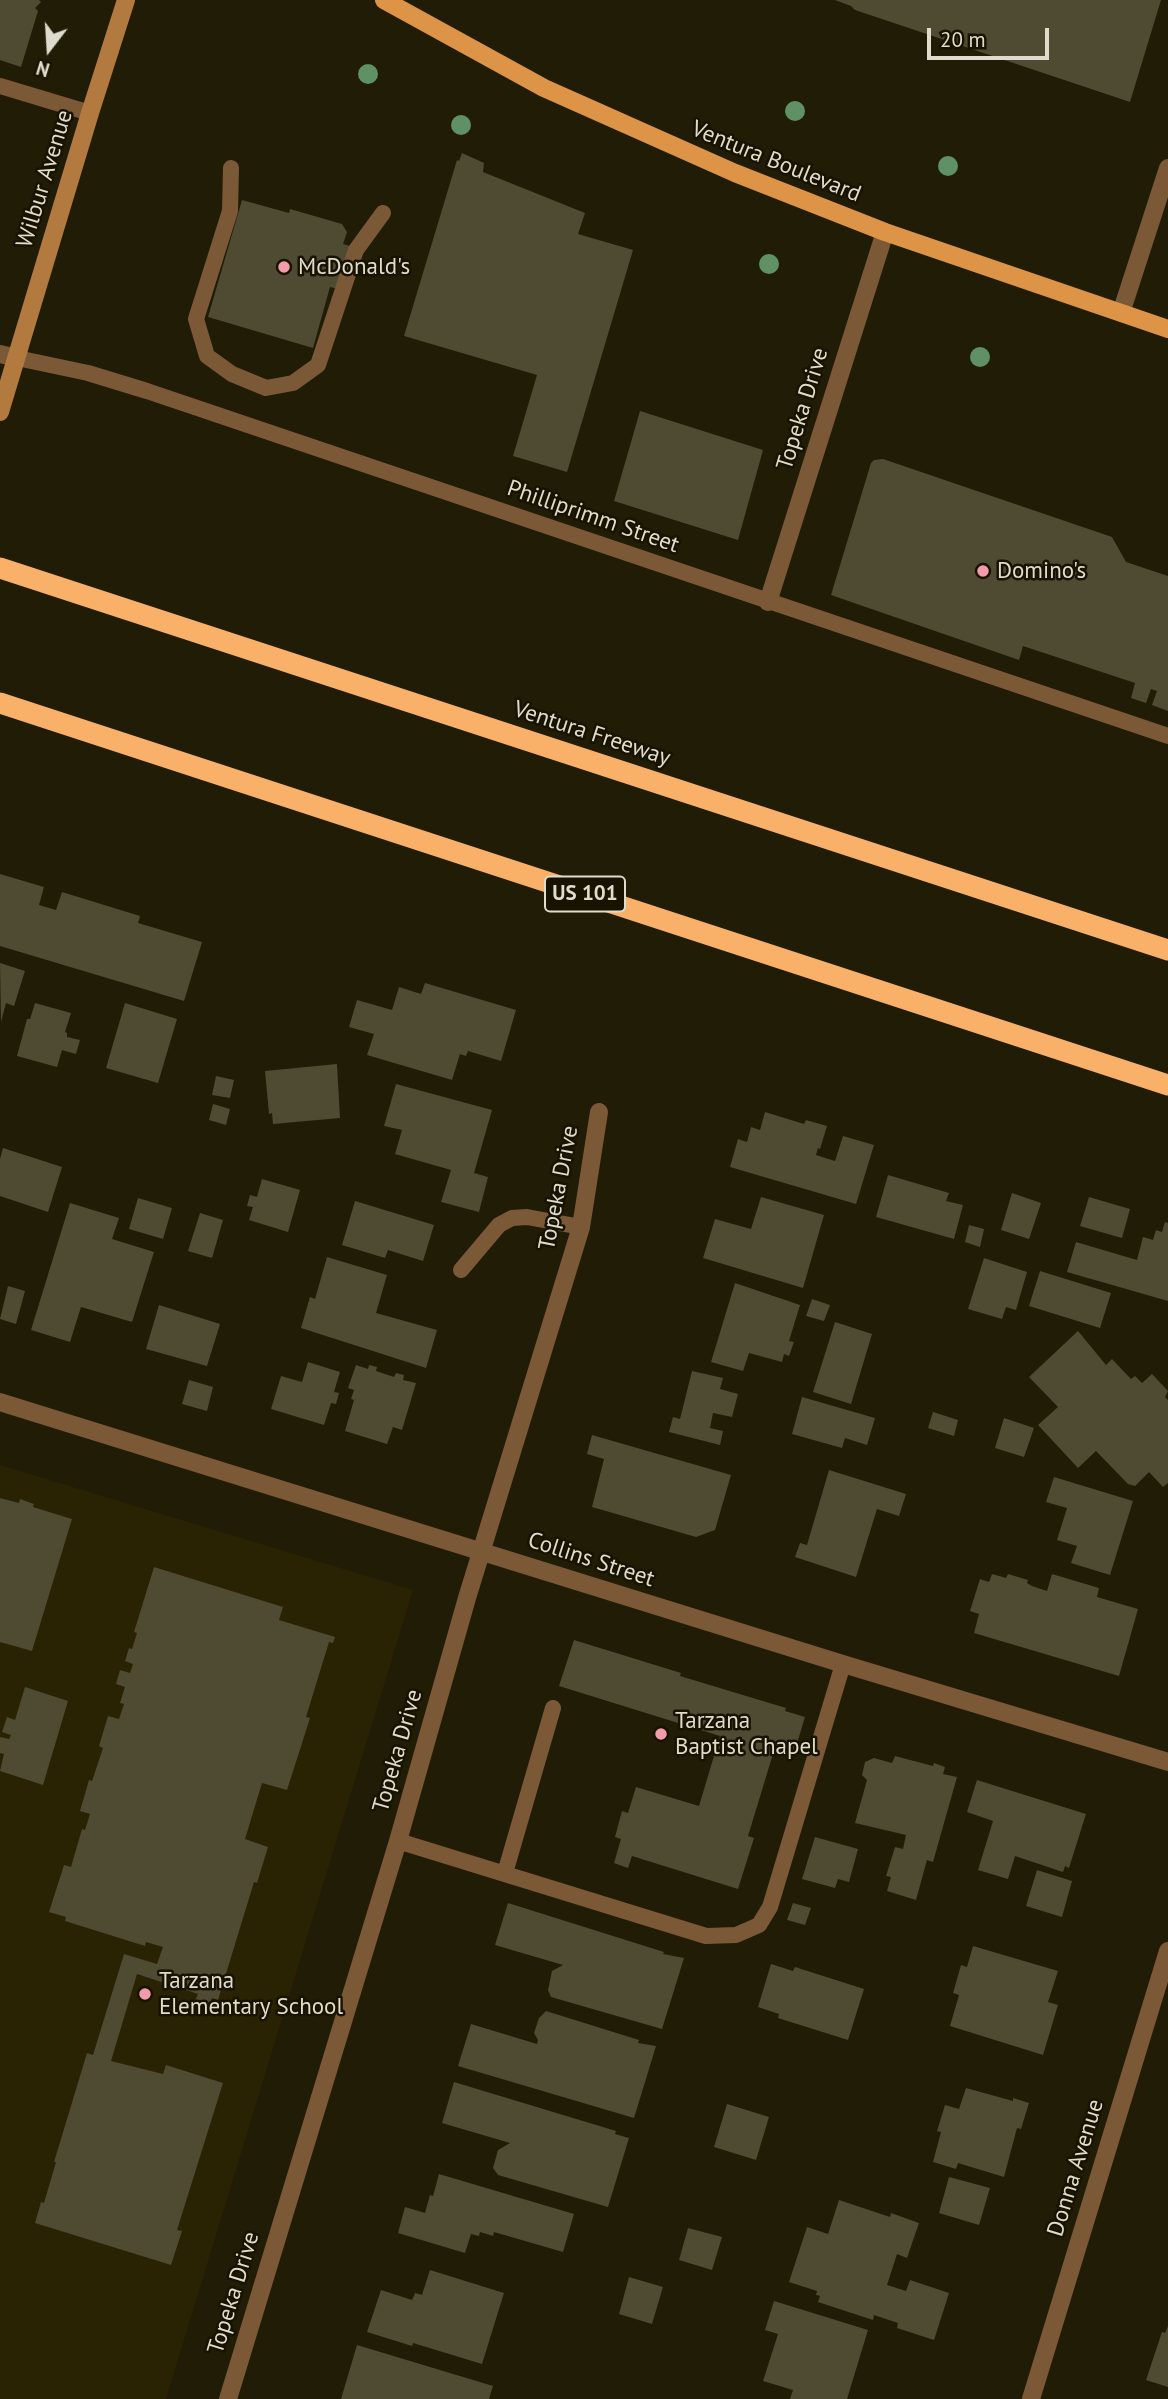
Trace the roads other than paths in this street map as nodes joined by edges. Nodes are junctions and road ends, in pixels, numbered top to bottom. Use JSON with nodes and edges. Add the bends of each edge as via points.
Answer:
{"nodes":[{"id":1,"x":126,"y":0,"type":"edge"},
{"id":2,"x":384,"y":0,"type":"edge"},
{"id":3,"x":0,"y":86,"type":"edge"},
{"id":4,"x":90,"y":113,"type":"junction"},
{"id":5,"x":230,"y":168,"type":"dead end"},
{"id":6,"x":1168,"y":168,"type":"edge"},
{"id":7,"x":383,"y":213,"type":"dead end"},
{"id":8,"x":886,"y":232,"type":"junction"},
{"id":9,"x":1121,"y":313,"type":"junction"},
{"id":10,"x":1168,"y":328,"type":"edge"},
{"id":11,"x":8,"y":356,"type":"edge"},
{"id":12,"x":0,"y":412,"type":"edge"},
{"id":13,"x":0,"y":568,"type":"edge"},
{"id":14,"x":768,"y":602,"type":"junction"},
{"id":15,"x":1,"y":703,"type":"edge"},
{"id":16,"x":1168,"y":736,"type":"edge"},
{"id":17,"x":1168,"y":950,"type":"edge"},
{"id":18,"x":1168,"y":1085,"type":"edge"},
{"id":19,"x":598,"y":1112,"type":"dead end"},
{"id":20,"x":581,"y":1227,"type":"junction"},
{"id":21,"x":461,"y":1270,"type":"dead end"},
{"id":22,"x":0,"y":1402,"type":"edge"},
{"id":23,"x":482,"y":1550,"type":"junction"},
{"id":24,"x":842,"y":1664,"type":"junction"},
{"id":25,"x":552,"y":1708,"type":"dead end"},
{"id":26,"x":1168,"y":1762,"type":"edge"},
{"id":27,"x":398,"y":1841,"type":"junction"},
{"id":28,"x":505,"y":1873,"type":"junction"},
{"id":29,"x":1168,"y":1951,"type":"edge"},
{"id":30,"x":228,"y":2399,"type":"edge"},
{"id":31,"x":1031,"y":2399,"type":"edge"}],
"edges":[{"from":1,"to":4,"type":"main road","name":"Wilbur Avenue"},
{"from":2,"to":8,"type":"main road","name":"Ventura Boulevard","via":[[544,88],[639,132]]},
{"from":3,"to":4,"type":"lane"},
{"from":4,"to":11,"type":"main road","name":"Wilbur Avenue"},
{"from":5,"to":7,"type":"lane","via":[[230,211],[196,319],[207,356],[232,374],[266,388],[293,383],[318,365],[356,250]]},
{"from":6,"to":9,"type":"street"},
{"from":8,"to":9,"type":"main road","name":"Ventura Boulevard"},
{"from":8,"to":14,"type":"street","name":"Topeka Drive"},
{"from":9,"to":10,"type":"main road","name":"Ventura Boulevard"},
{"from":11,"to":12,"type":"main road","name":"Wilbur Avenue"},
{"from":11,"to":14,"type":"lane","name":"Philliprimm Street","via":[[147,391]]},
{"from":13,"to":17,"type":"highway","name":"Ventura Freeway"},
{"from":14,"to":16,"type":"lane","name":"Philliprimm Street"},
{"from":15,"to":18,"type":"highway","number":"US 101"},
{"from":19,"to":20,"type":"street","name":"Topeka Drive"},
{"from":20,"to":21,"type":"lane","via":[[512,1218],[499,1225]]},
{"from":20,"to":23,"type":"street","name":"Topeka Drive"},
{"from":22,"to":23,"type":"street","name":"Collins Street"},
{"from":23,"to":24,"type":"street","name":"Collins Street"},
{"from":23,"to":27,"type":"street","name":"Topeka Drive"},
{"from":24,"to":26,"type":"street","name":"Collins Street"},
{"from":24,"to":28,"type":"lane","via":[[770,1908],[759,1925],[736,1935],[706,1936]]},
{"from":25,"to":28,"type":"lane"},
{"from":27,"to":28,"type":"lane"},
{"from":27,"to":30,"type":"street","name":"Topeka Drive"},
{"from":29,"to":31,"type":"street","name":"Donna Avenue"}]}
